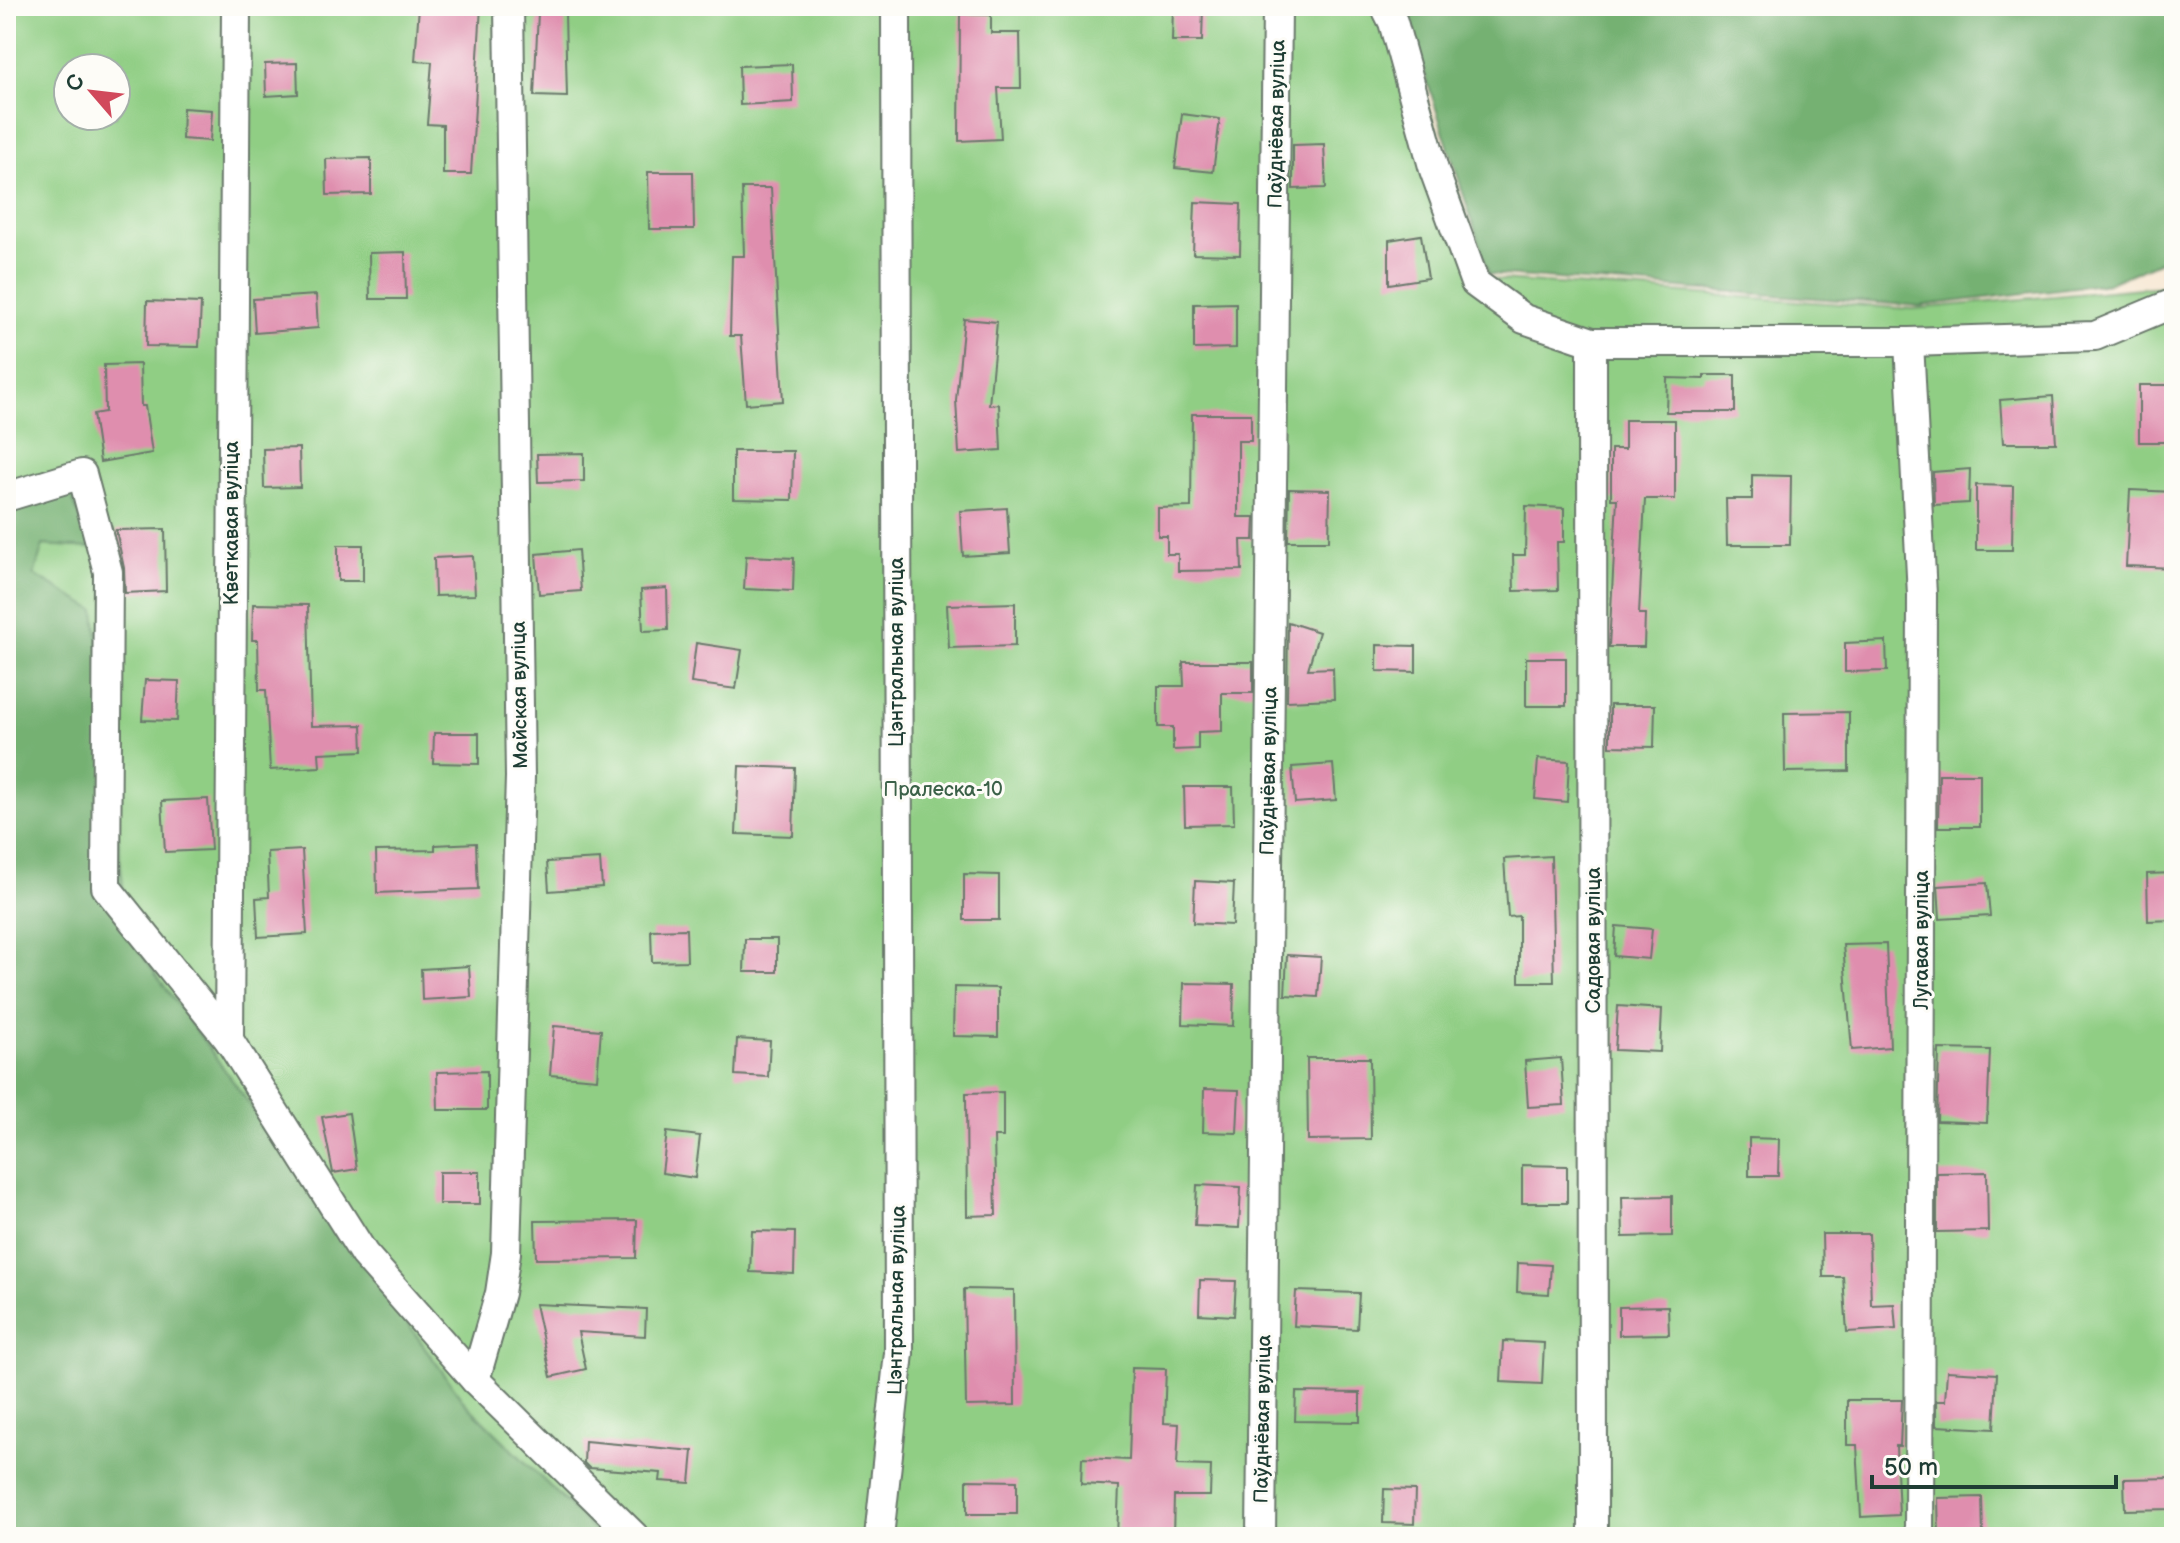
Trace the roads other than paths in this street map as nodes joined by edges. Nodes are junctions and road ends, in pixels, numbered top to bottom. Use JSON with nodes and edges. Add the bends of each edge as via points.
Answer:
{"nodes":[{"id":1,"x":236,"y":6,"type":"edge"},
{"id":2,"x":509,"y":6,"type":"edge"},
{"id":3,"x":896,"y":6,"type":"edge"},
{"id":4,"x":1277,"y":6,"type":"edge"},
{"id":5,"x":1385,"y":6,"type":"edge"},
{"id":6,"x":2174,"y":303,"type":"edge"},
{"id":7,"x":1592,"y":342,"type":"junction"},
{"id":8,"x":1909,"y":342,"type":"junction"},
{"id":9,"x":6,"y":497,"type":"edge"},
{"id":10,"x":229,"y":1040,"type":"junction"},
{"id":11,"x":475,"y":1380,"type":"junction"},
{"id":12,"x":635,"y":1537,"type":"edge"},
{"id":13,"x":879,"y":1537,"type":"edge"},
{"id":14,"x":1261,"y":1537,"type":"edge"},
{"id":15,"x":1593,"y":1537,"type":"edge"},
{"id":16,"x":1919,"y":1537,"type":"edge"}],
"edges":[{"from":1,"to":10,"type":"street","name":"Кветкавая вуліца"},
{"from":2,"to":11,"type":"street","name":"Майская вуліца","via":[[520,777],[506,1253]]},
{"from":3,"to":13,"type":"street","name":"Цэнтральная вуліца","via":[[899,1353]]},
{"from":4,"to":14,"type":"street","name":"Паўднёвая вуліца"},
{"from":5,"to":7,"type":"street","via":[[1434,170],[1475,283],[1524,319]]},
{"from":6,"to":8,"type":"street","via":[[2095,336]]},
{"from":7,"to":8,"type":"street"},
{"from":7,"to":15,"type":"street","name":"Садовая вуліца"},
{"from":8,"to":16,"type":"street","name":"Лугавая вуліца","via":[[1922,595]]},
{"from":9,"to":10,"type":"street","via":[[82,474],[108,572],[106,887]]},
{"from":10,"to":11,"type":"street","via":[[364,1254]]},
{"from":11,"to":12,"type":"street"}]}
